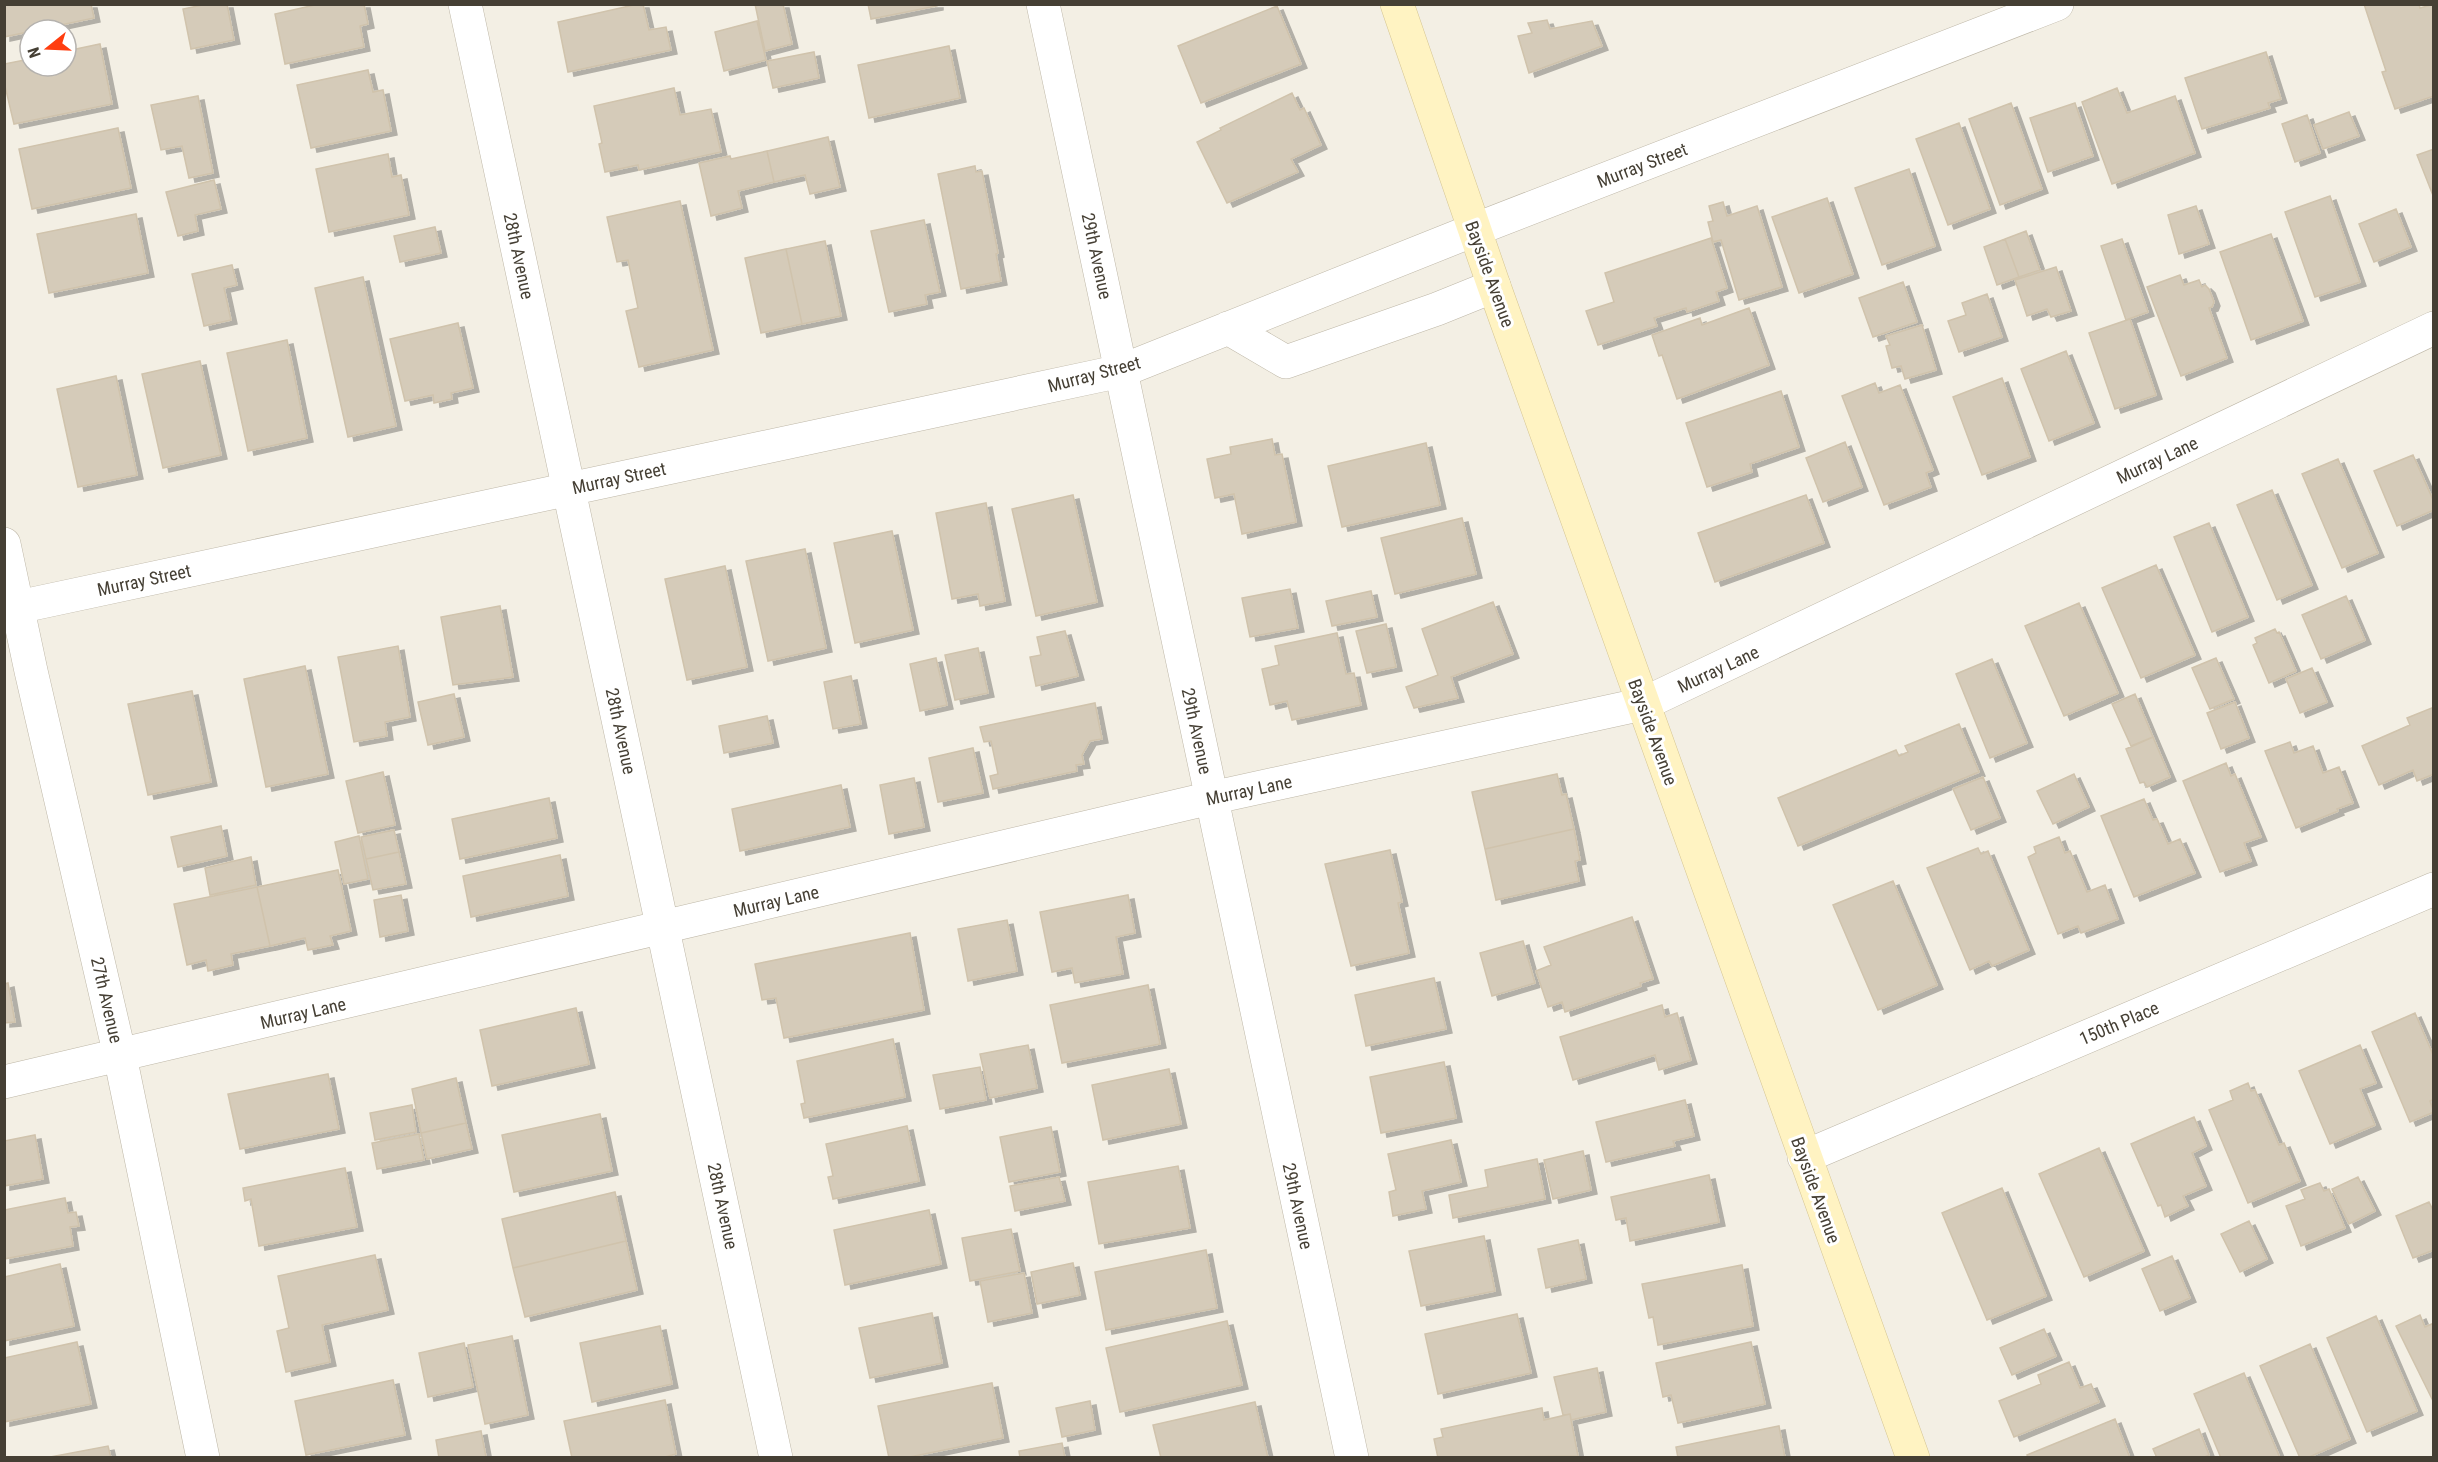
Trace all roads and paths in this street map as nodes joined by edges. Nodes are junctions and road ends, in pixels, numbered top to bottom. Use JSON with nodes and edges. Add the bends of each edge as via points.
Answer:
{"nodes":[{"id":1,"x":465,"y":4,"type":"edge"},
{"id":2,"x":1043,"y":4,"type":"edge"},
{"id":3,"x":1397,"y":4,"type":"edge"},
{"id":4,"x":2056,"y":4,"type":"edge"},
{"id":5,"x":1474,"y":230,"type":"junction"},
{"id":6,"x":1494,"y":286,"type":"junction"},
{"id":7,"x":1228,"y":328,"type":"junction"},
{"id":8,"x":2433,"y":328,"type":"edge"},
{"id":9,"x":1121,"y":371,"type":"junction"},
{"id":10,"x":569,"y":489,"type":"junction"},
{"id":11,"x":4,"y":544,"type":"edge"},
{"id":12,"x":11,"y":608,"type":"edge"},
{"id":13,"x":1644,"y":704,"type":"junction"},
{"id":14,"x":1211,"y":798,"type":"junction"},
{"id":15,"x":2433,"y":890,"type":"edge"},
{"id":16,"x":663,"y":928,"type":"junction"},
{"id":17,"x":120,"y":1056,"type":"junction"},
{"id":18,"x":4,"y":1082,"type":"edge"},
{"id":19,"x":1804,"y":1157,"type":"junction"},
{"id":20,"x":203,"y":1458,"type":"edge"},
{"id":21,"x":776,"y":1458,"type":"edge"},
{"id":22,"x":1352,"y":1458,"type":"edge"},
{"id":23,"x":1913,"y":1458,"type":"edge"}],
"edges":[{"from":1,"to":10,"type":"street","name":"28th Avenue"},
{"from":2,"to":9,"type":"street","name":"29th Avenue"},
{"from":3,"to":5,"type":"street","name":"Bayside Avenue"},
{"from":4,"to":5,"type":"street","name":"Murray Street"},
{"from":5,"to":6,"type":"street","name":"Bayside Avenue"},
{"from":5,"to":7,"type":"street","name":"Murray Street"},
{"from":6,"to":7,"type":"street","via":[[1286,362]]},
{"from":6,"to":13,"type":"street","name":"Bayside Avenue"},
{"from":7,"to":9,"type":"street","name":"Murray Street"},
{"from":8,"to":13,"type":"street","name":"Murray Lane"},
{"from":9,"to":10,"type":"street","name":"Murray Street"},
{"from":9,"to":14,"type":"street","name":"29th Avenue"},
{"from":10,"to":12,"type":"street","name":"Murray Street"},
{"from":10,"to":16,"type":"street","name":"28th Avenue"},
{"from":11,"to":12,"type":"street","name":"27th Avenue"},
{"from":12,"to":17,"type":"street","name":"27th Avenue"},
{"from":13,"to":14,"type":"street","name":"Murray Lane"},
{"from":13,"to":19,"type":"street","name":"Bayside Avenue"},
{"from":14,"to":16,"type":"street","name":"Murray Lane"},
{"from":14,"to":22,"type":"street","name":"29th Avenue"},
{"from":15,"to":19,"type":"street","name":"150th Place"},
{"from":16,"to":17,"type":"street","name":"Murray Lane"},
{"from":16,"to":21,"type":"street","name":"28th Avenue"},
{"from":17,"to":18,"type":"street","name":"Murray Lane"},
{"from":17,"to":20,"type":"street","name":"27th Avenue"},
{"from":19,"to":23,"type":"street","name":"Bayside Avenue"}]}
